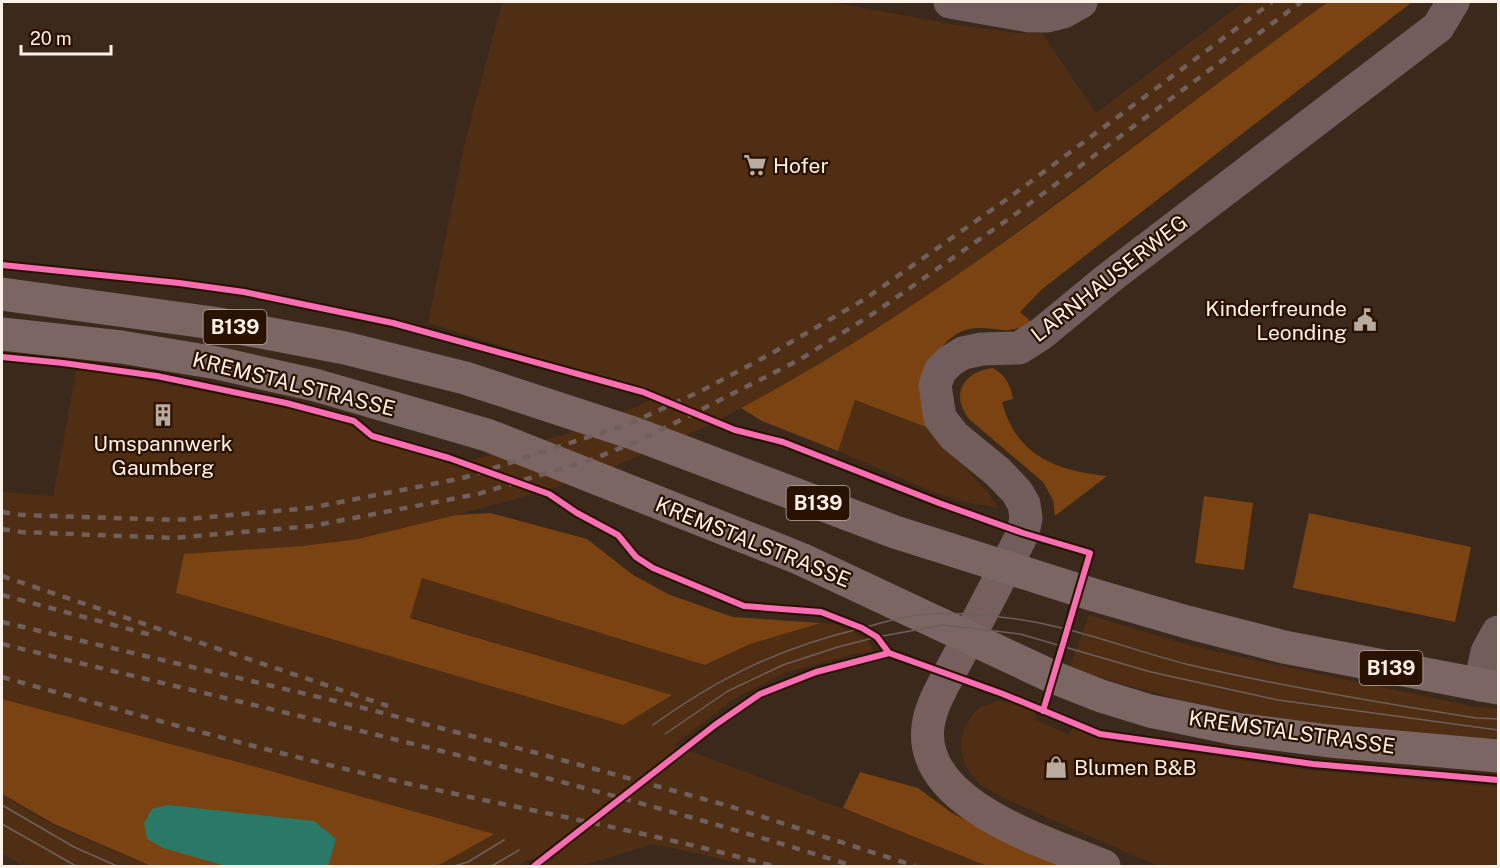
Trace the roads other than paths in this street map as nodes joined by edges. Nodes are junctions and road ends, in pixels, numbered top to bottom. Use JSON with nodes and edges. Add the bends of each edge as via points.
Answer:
{"nodes":[{"id":1,"x":950,"y":2,"type":"edge"},
{"id":2,"x":1081,"y":2,"type":"edge"},
{"id":3,"x":1453,"y":2,"type":"edge"},
{"id":4,"x":2,"y":294,"type":"edge"},
{"id":5,"x":2,"y":334,"type":"edge"},
{"id":6,"x":1006,"y":566,"type":"junction"},
{"id":7,"x":1498,"y":632,"type":"edge"},
{"id":8,"x":969,"y":637,"type":"junction"},
{"id":9,"x":1489,"y":686,"type":"edge"},
{"id":10,"x":1498,"y":756,"type":"edge"},
{"id":11,"x":1104,"y":867,"type":"edge"}],
"edges":[{"from":1,"to":2,"type":"street","via":[[1047,16]]},
{"from":3,"to":6,"type":"street","name":"LARNHAUSERWEG","via":[[1438,27],[1108,278],[1041,334],[1019,348],[963,352],[940,371],[935,385],[940,418],[954,436],[1017,492],[1024,504],[1023,533]]},
{"from":4,"to":6,"type":"main road","name":"KREMSTALSTRASSE","number":"B139","via":[[224,325],[345,348],[465,378],[633,433],[895,532]]},
{"from":5,"to":8,"type":"main road","name":"KREMSTALSTRASSE","number":"B139","via":[[121,347],[217,363],[315,386],[487,435],[801,559]]},
{"from":6,"to":8,"type":"street","name":"LARNHAUSERWEG"},
{"from":6,"to":9,"type":"main road","name":"KREMSTALSTRASSE","number":"B139","via":[[1273,644]]},
{"from":7,"to":9,"type":"street","via":[[1487,652]]},
{"from":8,"to":10,"type":"main road","name":"KREMSTALSTRASSE","number":"B139","via":[[1053,677],[1150,711],[1237,729]]},
{"from":8,"to":11,"type":"street","name":"LARNHAUSERWEG","via":[[928,725],[928,749],[934,767],[963,799],[998,821]]}]}
